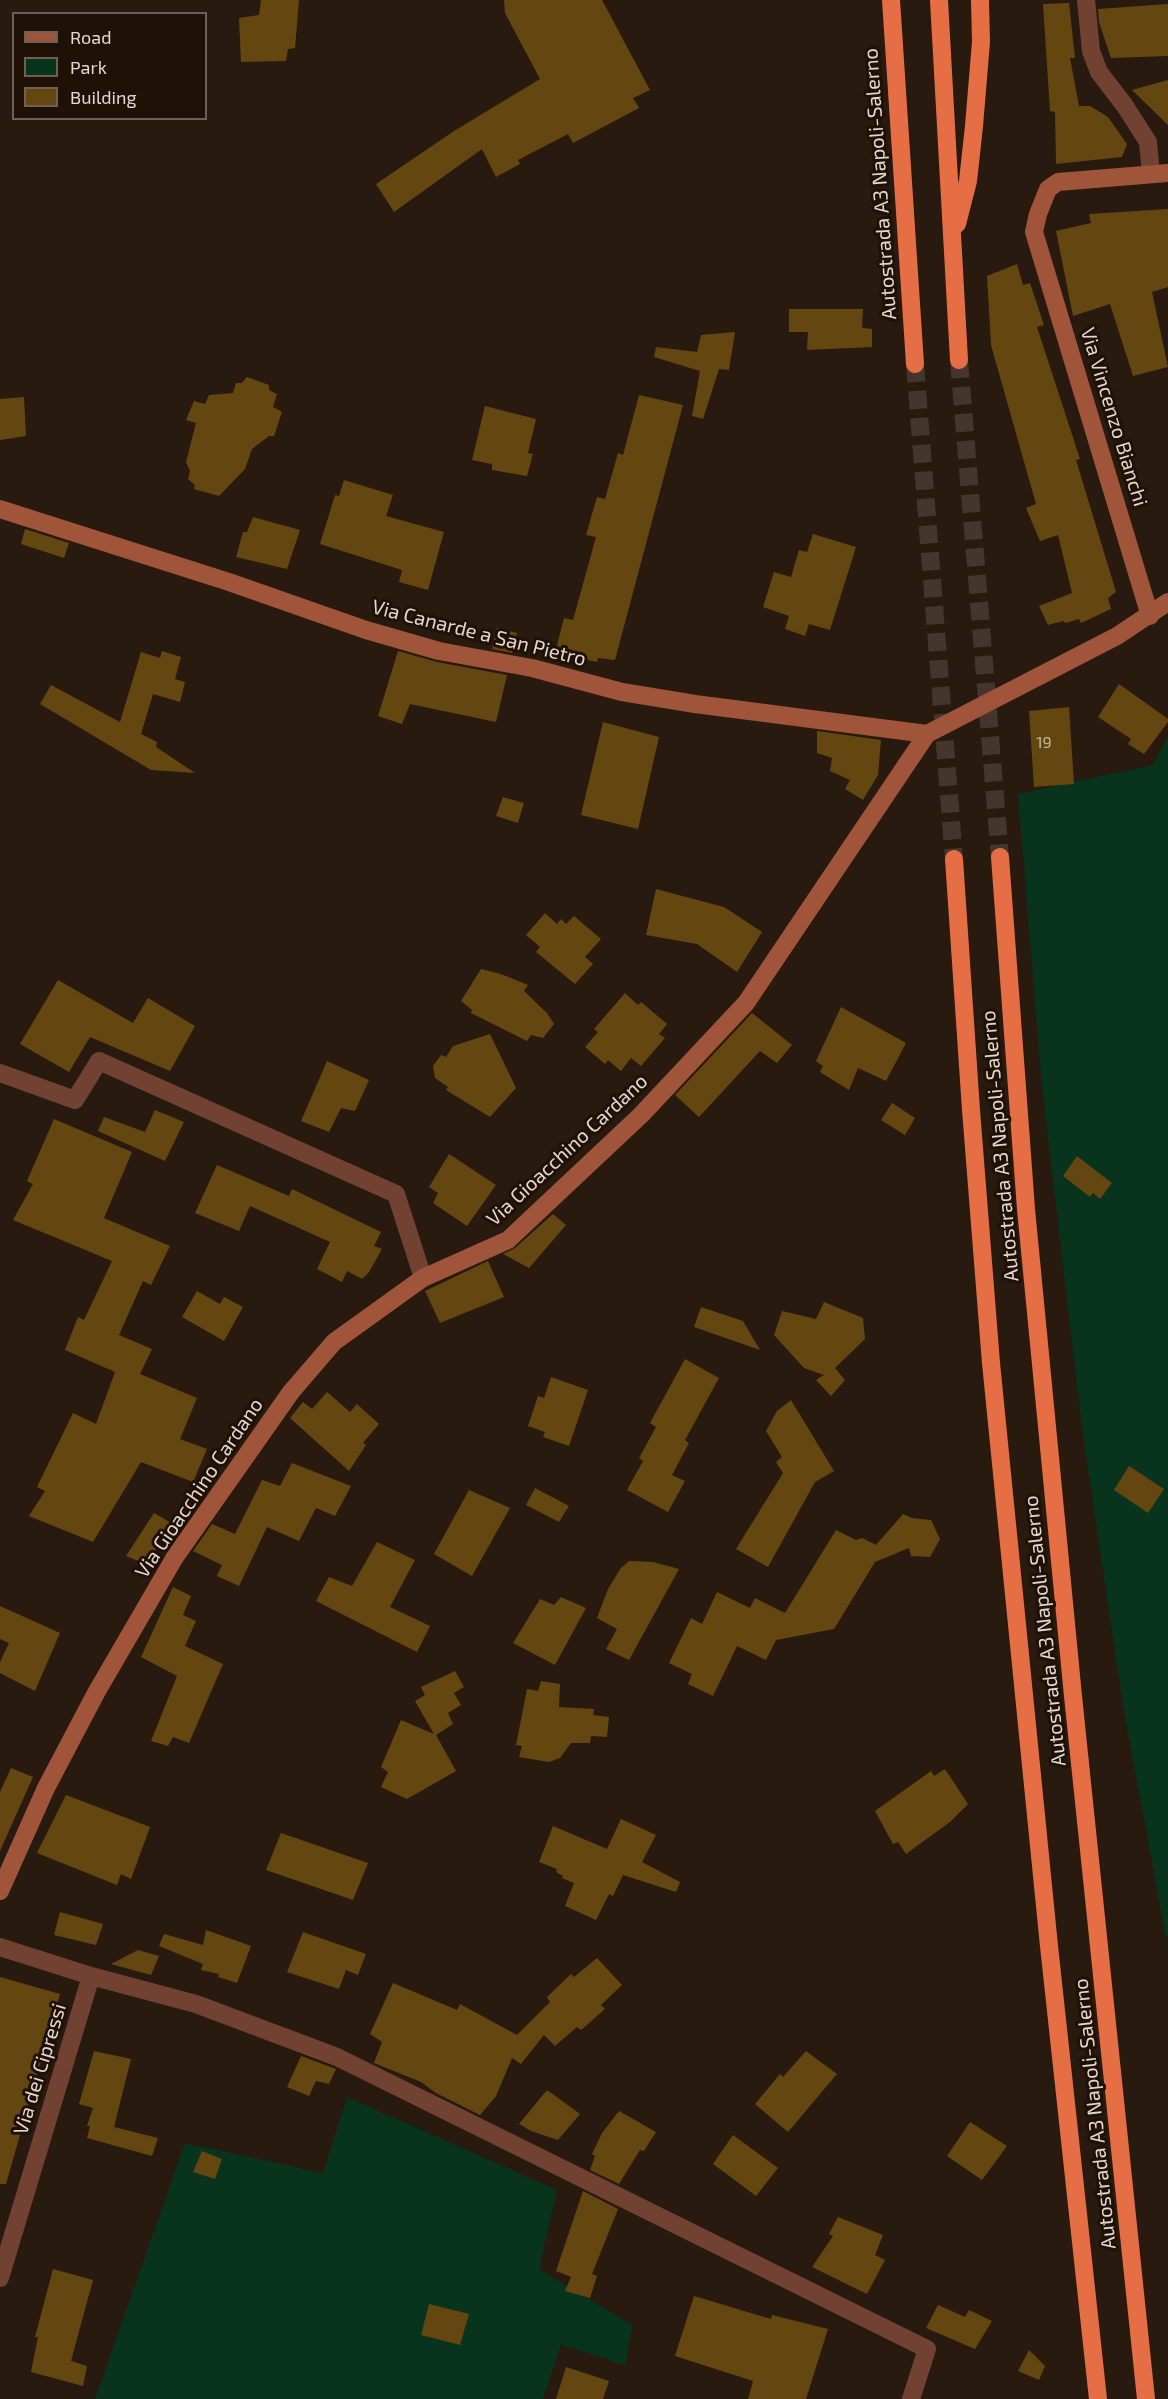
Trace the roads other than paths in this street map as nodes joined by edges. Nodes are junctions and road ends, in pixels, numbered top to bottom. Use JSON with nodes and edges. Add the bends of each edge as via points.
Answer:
{"nodes":[{"id":1,"x":891,"y":0,"type":"edge"},
{"id":2,"x":939,"y":0,"type":"edge"},
{"id":3,"x":980,"y":0,"type":"edge"},
{"id":4,"x":1086,"y":0,"type":"edge"},
{"id":5,"x":1160,"y":173,"type":"edge"},
{"id":6,"x":953,"y":240,"type":"junction"},
{"id":7,"x":959,"y":360,"type":"tunnel mouth"},
{"id":8,"x":915,"y":364,"type":"tunnel mouth"},
{"id":9,"x":0,"y":510,"type":"edge"},
{"id":10,"x":1168,"y":602,"type":"edge"},
{"id":11,"x":1150,"y":616,"type":"junction"},
{"id":12,"x":927,"y":734,"type":"junction"},
{"id":13,"x":1000,"y":857,"type":"tunnel mouth"},
{"id":14,"x":954,"y":859,"type":"tunnel mouth"},
{"id":15,"x":0,"y":1073,"type":"edge"},
{"id":16,"x":423,"y":1278,"type":"junction"},
{"id":17,"x":0,"y":1891,"type":"edge"},
{"id":18,"x":0,"y":1947,"type":"edge"},
{"id":19,"x":91,"y":1976,"type":"junction"},
{"id":20,"x":0,"y":2278,"type":"edge"},
{"id":21,"x":911,"y":2399,"type":"edge"},
{"id":22,"x":1098,"y":2399,"type":"edge"},
{"id":23,"x":1146,"y":2399,"type":"edge"}],
"edges":[{"from":1,"to":8,"type":"highway","name":"Autostrada A3 Napoli-Salerno"},
{"from":2,"to":6,"type":"highway"},
{"from":3,"to":6,"type":"highway","via":[[981,42],[968,181]]},
{"from":4,"to":5,"type":"street","via":[[1091,51],[1099,72],[1148,142]]},
{"from":5,"to":11,"type":"street","name":"Via Vincenzo Bianchi","via":[[1058,182],[1048,189],[1034,232]]},
{"from":6,"to":7,"type":"highway"},
{"from":9,"to":12,"type":"street","name":"Via Canarde a San Pietro","via":[[439,651],[532,668],[622,692]]},
{"from":10,"to":11,"type":"street"},
{"from":11,"to":12,"type":"street"},
{"from":12,"to":16,"type":"street","name":"Via Gioacchino Cardano","via":[[746,1003],[641,1115],[508,1240]]},
{"from":13,"to":23,"type":"highway","name":"Autostrada A3 Napoli-Salerno","via":[[1026,1209]]},
{"from":14,"to":22,"type":"highway","name":"Autostrada A3 Napoli-Salerno","via":[[991,1362]]},
{"from":15,"to":16,"type":"street","via":[[75,1100],[99,1062],[396,1194]]},
{"from":16,"to":17,"type":"street","name":"Via Gioacchino Cardano","via":[[334,1342],[291,1392],[175,1557],[46,1788]]},
{"from":18,"to":19,"type":"street"},
{"from":19,"to":20,"type":"street","name":"Via dei Cipressi"},
{"from":19,"to":21,"type":"street","via":[[196,2004],[337,2057],[927,2349]]}]}
